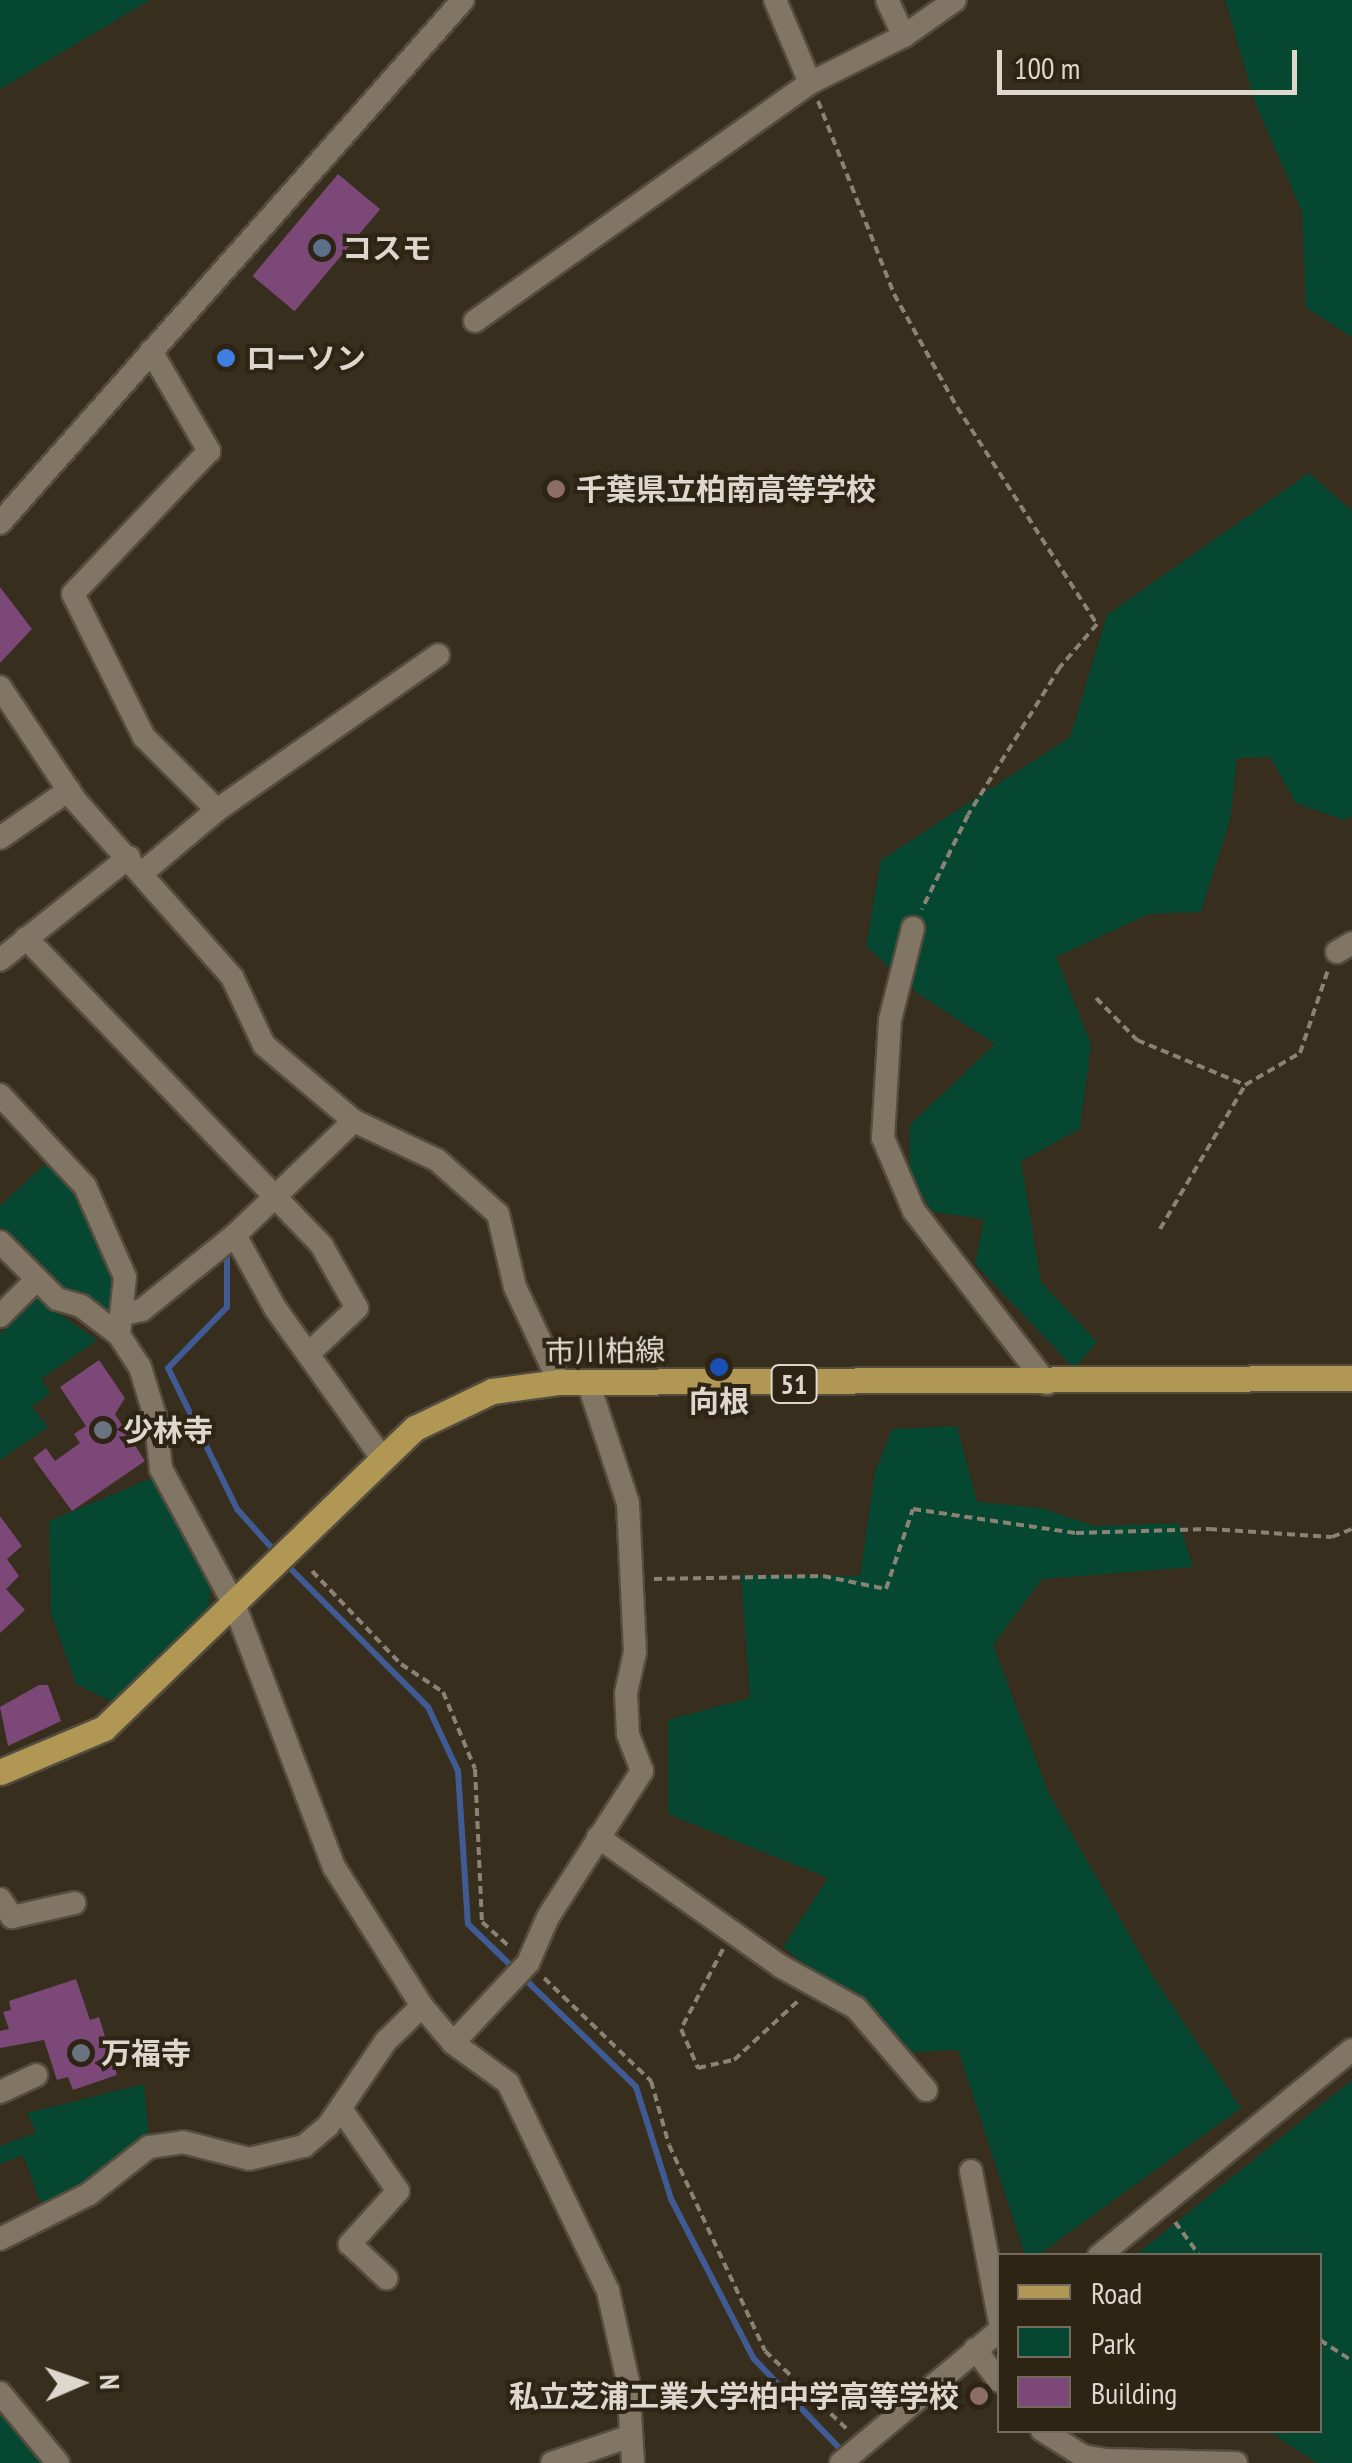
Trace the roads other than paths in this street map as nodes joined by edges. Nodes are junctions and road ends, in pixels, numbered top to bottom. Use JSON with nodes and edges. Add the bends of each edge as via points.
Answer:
{"nodes":[{"id":1,"x":462,"y":0,"type":"edge"},
{"id":2,"x":775,"y":0,"type":"edge"},
{"id":3,"x":887,"y":0,"type":"edge"},
{"id":4,"x":955,"y":0,"type":"edge"},
{"id":5,"x":904,"y":36,"type":"junction"},
{"id":6,"x":810,"y":83,"type":"junction"},
{"id":7,"x":475,"y":321,"type":"dead end"},
{"id":8,"x":151,"y":352,"type":"junction"},
{"id":9,"x":0,"y":524,"type":"edge"},
{"id":10,"x":438,"y":655,"type":"dead end"},
{"id":11,"x":0,"y":687,"type":"edge"},
{"id":12,"x":69,"y":790,"type":"junction"},
{"id":13,"x":217,"y":810,"type":"junction"},
{"id":14,"x":0,"y":838,"type":"edge"},
{"id":15,"x":136,"y":865,"type":"junction"},
{"id":16,"x":913,"y":928,"type":"road end"},
{"id":17,"x":26,"y":938,"type":"junction"},
{"id":18,"x":0,"y":960,"type":"edge"},
{"id":19,"x":0,"y":1095,"type":"edge"},
{"id":20,"x":354,"y":1121,"type":"junction"},
{"id":21,"x":273,"y":1198,"type":"junction"},
{"id":22,"x":235,"y":1234,"type":"junction"},
{"id":23,"x":0,"y":1242,"type":"edge"},
{"id":24,"x":36,"y":1280,"type":"junction"},
{"id":25,"x":0,"y":1316,"type":"edge"},
{"id":26,"x":122,"y":1325,"type":"junction"},
{"id":27,"x":308,"y":1354,"type":"junction"},
{"id":28,"x":1352,"y":1378,"type":"edge"},
{"id":29,"x":559,"y":1382,"type":"junction"},
{"id":30,"x":588,"y":1382,"type":"junction"},
{"id":31,"x":1047,"y":1384,"type":"junction"},
{"id":32,"x":382,"y":1458,"type":"junction"},
{"id":33,"x":234,"y":1604,"type":"junction"},
{"id":34,"x":0,"y":1772,"type":"edge"},
{"id":35,"x":598,"y":1836,"type":"junction"},
{"id":36,"x":0,"y":1899,"type":"edge"},
{"id":37,"x":74,"y":1902,"type":"dead end"},
{"id":38,"x":422,"y":2006,"type":"junction"},
{"id":39,"x":453,"y":2042,"type":"junction"},
{"id":40,"x":1352,"y":2050,"type":"edge"},
{"id":41,"x":36,"y":2075,"type":"dead end"},
{"id":42,"x":926,"y":2090,"type":"dead end"},
{"id":43,"x":0,"y":2092,"type":"edge"},
{"id":44,"x":340,"y":2109,"type":"junction"},
{"id":45,"x":971,"y":2170,"type":"dead end"},
{"id":46,"x":0,"y":2239,"type":"edge"},
{"id":47,"x":1103,"y":2253,"type":"edge"},
{"id":48,"x":386,"y":2278,"type":"dead end"},
{"id":49,"x":997,"y":2303,"type":"edge"},
{"id":50,"x":997,"y":2333,"type":"edge"},
{"id":51,"x":975,"y":2349,"type":"junction"},
{"id":52,"x":997,"y":2377,"type":"edge"},
{"id":53,"x":0,"y":2392,"type":"edge"},
{"id":54,"x":1045,"y":2433,"type":"edge"},
{"id":55,"x":631,"y":2436,"type":"junction"},
{"id":56,"x":1107,"y":2461,"type":"edge"},
{"id":57,"x":58,"y":2463,"type":"edge"},
{"id":58,"x":552,"y":2463,"type":"edge"},
{"id":59,"x":633,"y":2463,"type":"edge"},
{"id":60,"x":841,"y":2463,"type":"edge"},
{"id":61,"x":1236,"y":2463,"type":"edge"}],
"edges":[{"from":1,"to":8,"type":"street"},
{"from":2,"to":6,"type":"street"},
{"from":3,"to":5,"type":"street"},
{"from":4,"to":5,"type":"street"},
{"from":5,"to":6,"type":"street"},
{"from":6,"to":7,"type":"street"},
{"from":8,"to":9,"type":"street"},
{"from":8,"to":13,"type":"street","via":[[209,451],[73,594],[144,737]]},
{"from":10,"to":13,"type":"street"},
{"from":11,"to":12,"type":"street"},
{"from":12,"to":14,"type":"street"},
{"from":12,"to":15,"type":"street"},
{"from":13,"to":15,"type":"street"},
{"from":15,"to":17,"type":"street"},
{"from":15,"to":20,"type":"street","via":[[232,977],[264,1044]]},
{"from":16,"to":31,"type":"street","via":[[890,1020],[883,1138],[914,1211]]},
{"from":17,"to":18,"type":"street"},
{"from":17,"to":21,"type":"street"},
{"from":19,"to":26,"type":"street","via":[[85,1186],[126,1277]]},
{"from":20,"to":21,"type":"street"},
{"from":20,"to":29,"type":"street","via":[[437,1160],[498,1214],[514,1287]]},
{"from":21,"to":22,"type":"street"},
{"from":21,"to":27,"type":"street","via":[[322,1246],[356,1308]]},
{"from":22,"to":26,"type":"street"},
{"from":22,"to":27,"type":"street"},
{"from":23,"to":24,"type":"street"},
{"from":24,"to":25,"type":"street"},
{"from":24,"to":26,"type":"street"},
{"from":26,"to":33,"type":"street","via":[[155,1416],[161,1468]]},
{"from":27,"to":32,"type":"street"},
{"from":28,"to":31,"type":"main road","name":"市川柏線","number":"51"},
{"from":29,"to":30,"type":"main road","name":"市川柏線","number":"51"},
{"from":29,"to":32,"type":"main road","name":"市川柏線","number":"51","via":[[492,1390],[460,1402]]},
{"from":30,"to":31,"type":"main road","name":"市川柏線","number":"51"},
{"from":30,"to":35,"type":"street","via":[[628,1503],[636,1652],[627,1721],[642,1772]]},
{"from":32,"to":33,"type":"main road","name":"市川柏線","number":"51"},
{"from":33,"to":34,"type":"main road","name":"市川柏線","number":"51","via":[[104,1728]]},
{"from":33,"to":38,"type":"street","via":[[334,1867]]},
{"from":35,"to":39,"type":"street","via":[[528,1962]]},
{"from":35,"to":42,"type":"street","via":[[731,1933],[875,2025]]},
{"from":36,"to":37,"type":"street","via":[[12,1917]]},
{"from":38,"to":39,"type":"street"},
{"from":38,"to":44,"type":"street","via":[[386,2041]]},
{"from":39,"to":55,"type":"street","via":[[508,2083],[608,2290],[621,2337]]},
{"from":40,"to":47,"type":"street"},
{"from":41,"to":43,"type":"street"},
{"from":44,"to":46,"type":"street","via":[[304,2146],[270,2158],[182,2142],[149,2147],[89,2194]]},
{"from":44,"to":48,"type":"street","via":[[398,2191],[350,2244]]},
{"from":45,"to":49,"type":"street"},
{"from":50,"to":51,"type":"street"},
{"from":51,"to":52,"type":"street"},
{"from":51,"to":60,"type":"street"},
{"from":53,"to":57,"type":"street"},
{"from":54,"to":56,"type":"street"},
{"from":55,"to":58,"type":"street"},
{"from":55,"to":59,"type":"street"},
{"from":56,"to":61,"type":"street"}]}
